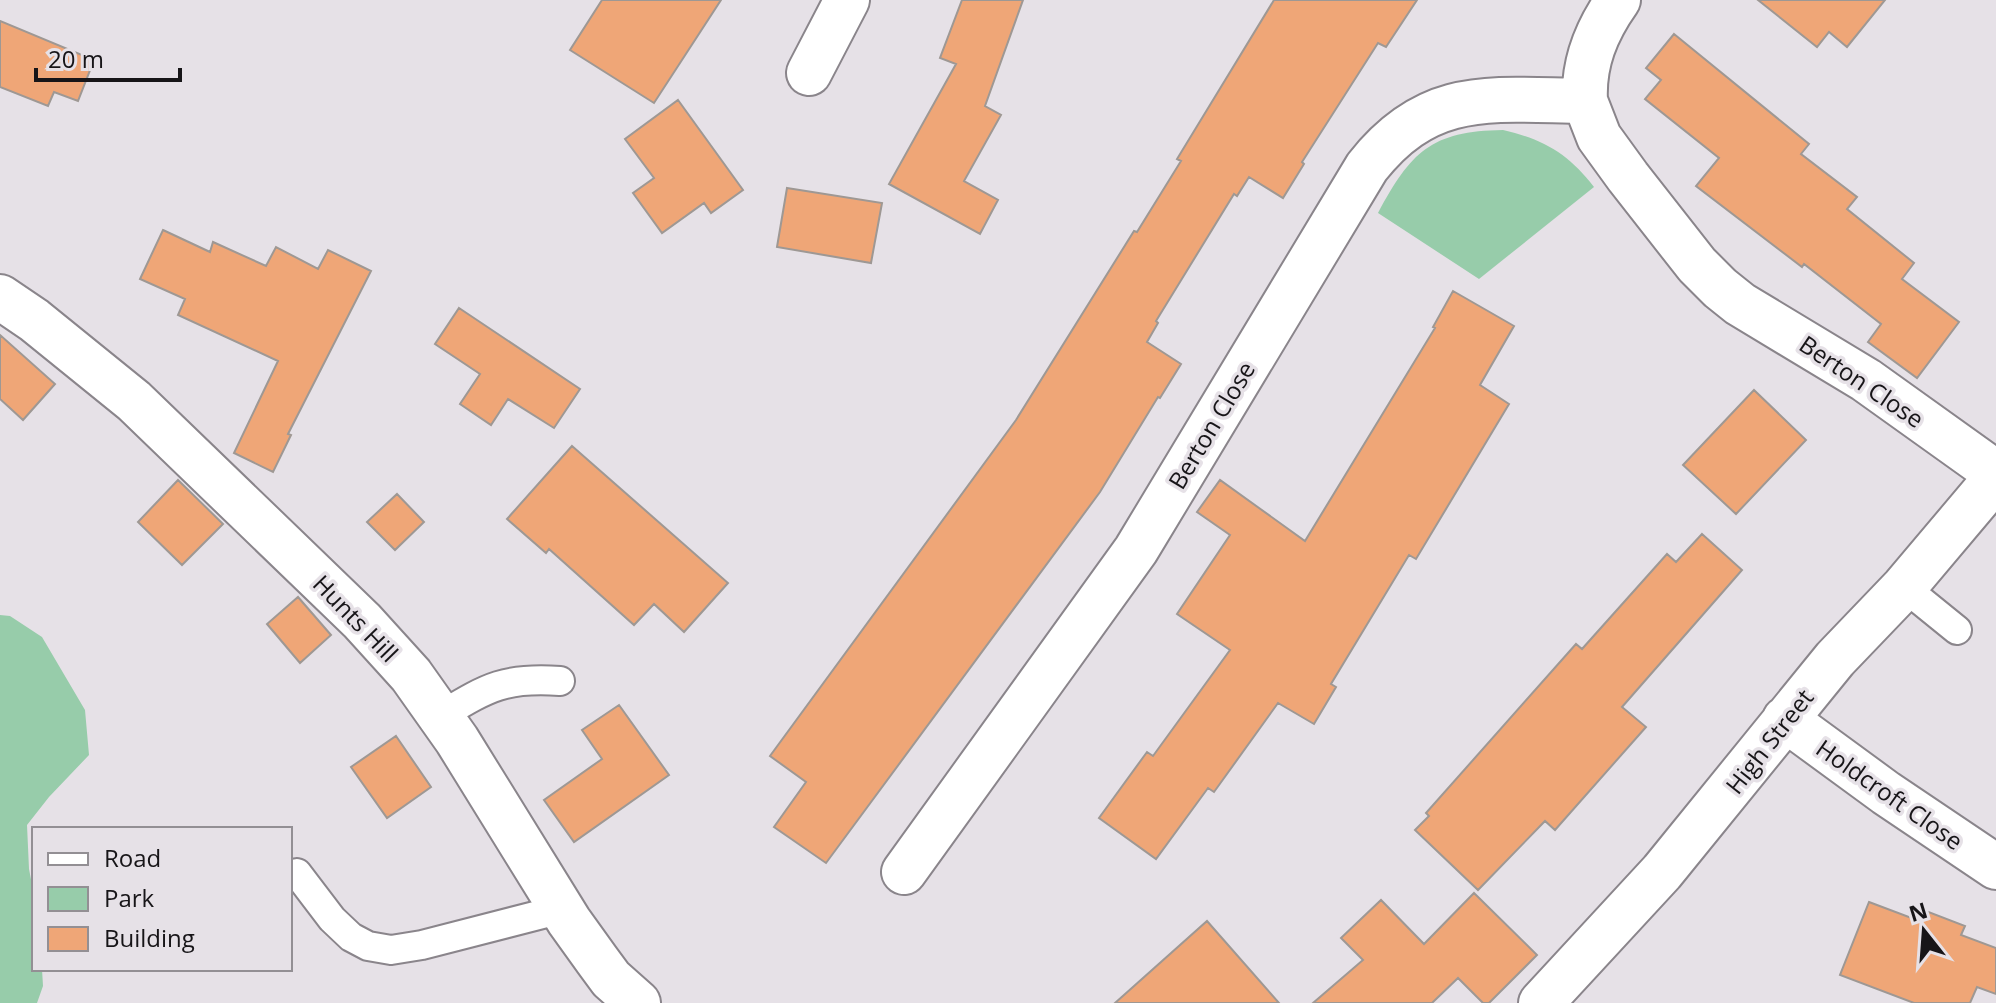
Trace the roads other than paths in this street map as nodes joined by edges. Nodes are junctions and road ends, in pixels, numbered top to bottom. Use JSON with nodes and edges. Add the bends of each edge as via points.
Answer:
{"nodes":[{"id":1,"x":847,"y":0,"type":"edge"},
{"id":2,"x":1618,"y":0,"type":"edge"},
{"id":3,"x":809,"y":73,"type":"dead end"},
{"id":4,"x":1585,"y":101,"type":"junction"},
{"id":5,"x":0,"y":297,"type":"edge"},
{"id":6,"x":1996,"y":475,"type":"edge"},
{"id":7,"x":1904,"y":587,"type":"junction"},
{"id":8,"x":1957,"y":630,"type":"dead end"},
{"id":9,"x":560,"y":681,"type":"dead end"},
{"id":10,"x":440,"y":716,"type":"junction"},
{"id":11,"x":1785,"y":719,"type":"junction"},
{"id":12,"x":1996,"y":867,"type":"edge"},
{"id":13,"x":904,"y":872,"type":"dead end"},
{"id":14,"x":297,"y":873,"type":"dead end"},
{"id":15,"x":562,"y":909,"type":"junction"},
{"id":16,"x":636,"y":1002,"type":"edge"},
{"id":17,"x":1541,"y":1003,"type":"edge"}],
"edges":[{"from":1,"to":3,"type":"street"},
{"from":2,"to":4,"type":"street","name":"Berton Close","via":[[1590,51]]},
{"from":4,"to":6,"type":"street","name":"Berton Close","via":[[1599,137],[1720,288],[1866,380]]},
{"from":4,"to":13,"type":"street","name":"Berton Close","via":[[1458,104],[1418,119],[1384,146],[1136,550]]},
{"from":5,"to":10,"type":"street","name":"Hunts Hill","via":[[134,401],[362,621]]},
{"from":6,"to":7,"type":"street","name":"High Street"},
{"from":7,"to":8,"type":"lane"},
{"from":7,"to":11,"type":"street","name":"High Street"},
{"from":9,"to":10,"type":"lane","via":[[510,681],[481,691]]},
{"from":10,"to":15,"type":"street","name":"Hunts Hill"},
{"from":11,"to":12,"type":"street","name":"Holdcroft Close"},
{"from":11,"to":17,"type":"street","name":"High Street","via":[[1662,872]]},
{"from":14,"to":15,"type":"lane","via":[[351,937],[391,950]]},
{"from":15,"to":16,"type":"street","name":"Hunts Hill","via":[[611,979]]}]}
